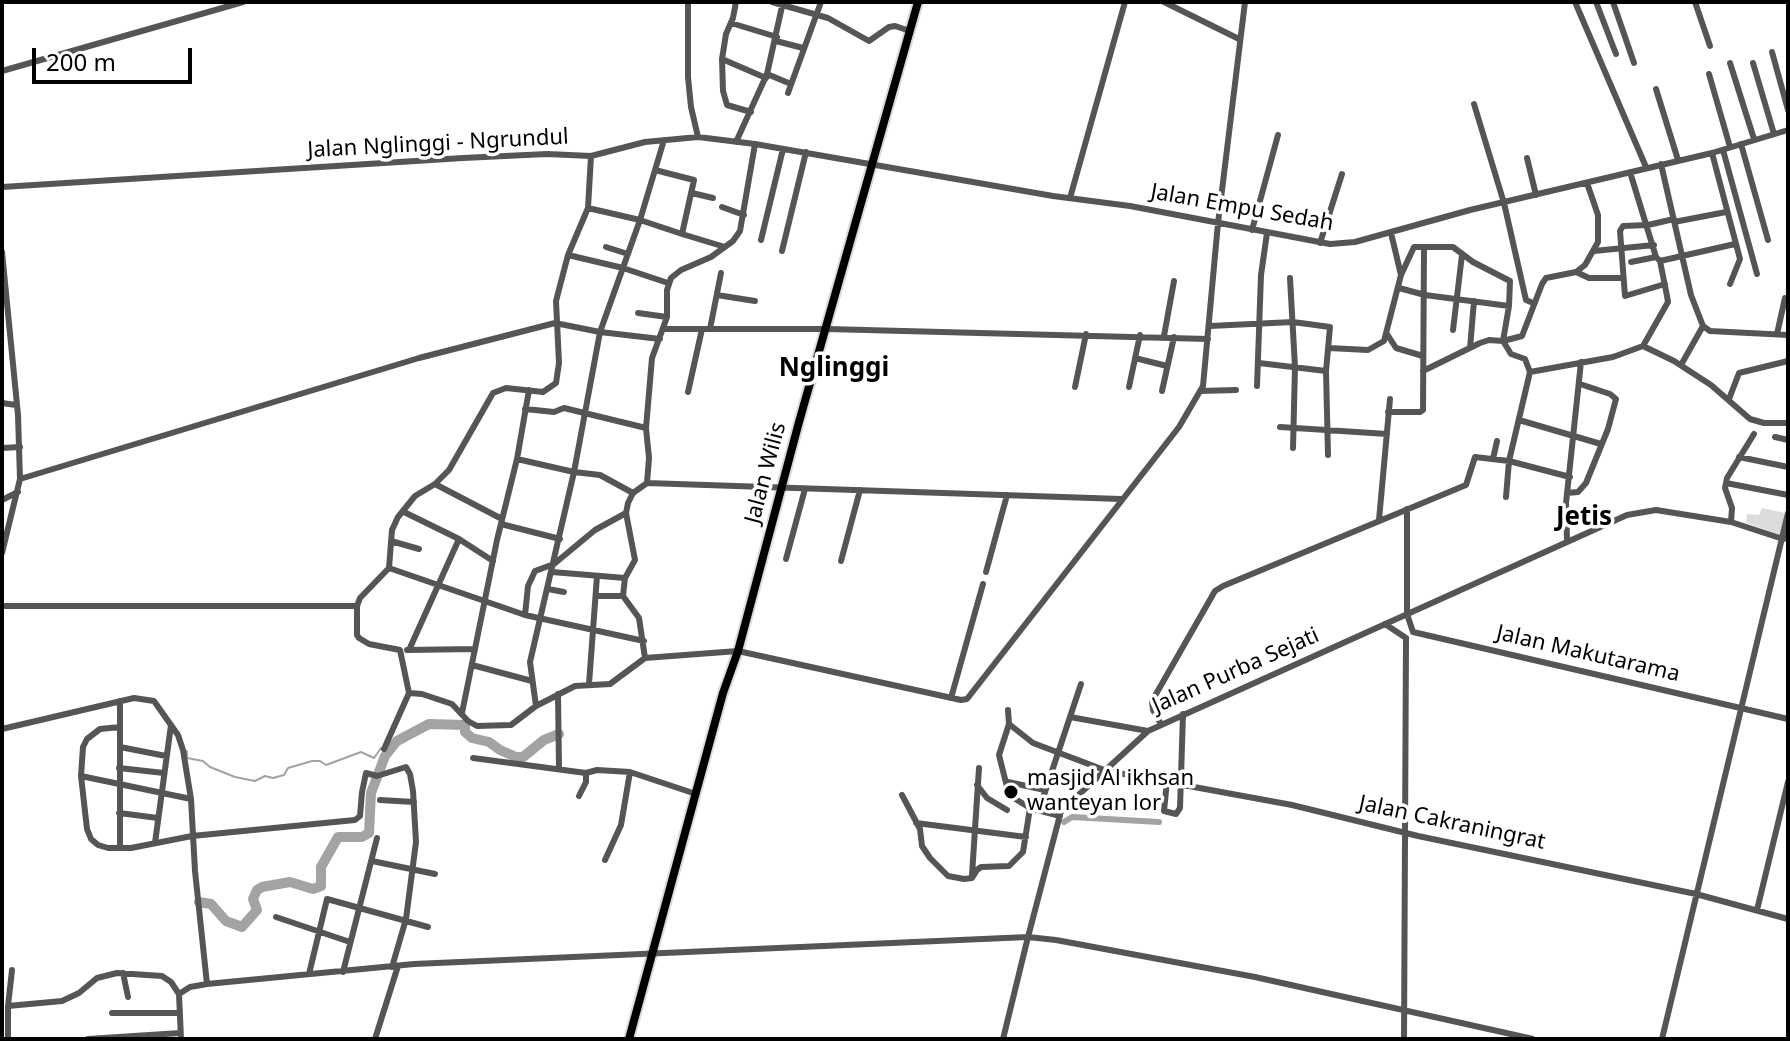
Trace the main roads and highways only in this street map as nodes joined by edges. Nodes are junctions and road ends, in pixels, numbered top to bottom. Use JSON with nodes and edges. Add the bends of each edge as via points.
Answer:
{"nodes":[{"id":1,"x":918,"y":2,"type":"edge"},
{"id":2,"x":629,"y":1039,"type":"edge"}],
"edges":[{"from":1,"to":2,"type":"main road","name":"Jalan Wilis"}]}
